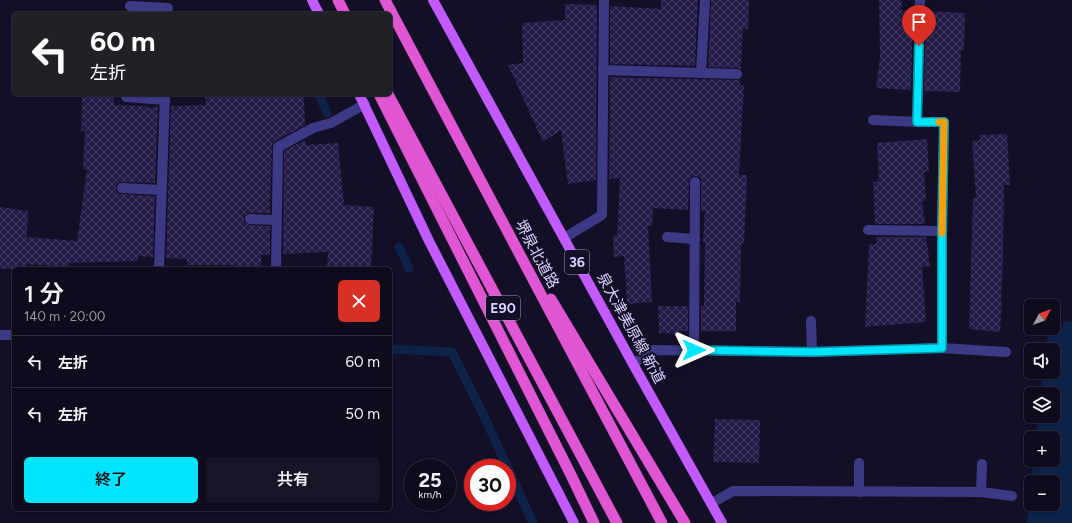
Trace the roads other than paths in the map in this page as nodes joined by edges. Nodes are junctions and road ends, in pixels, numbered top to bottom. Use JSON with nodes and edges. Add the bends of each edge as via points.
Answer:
{"nodes":[{"id":1,"x":312,"y":0,"type":"edge"},
{"id":2,"x":337,"y":0,"type":"edge"},
{"id":3,"x":385,"y":0,"type":"edge"},
{"id":4,"x":433,"y":0,"type":"edge"},
{"id":5,"x":604,"y":0,"type":"edge"},
{"id":6,"x":705,"y":0,"type":"edge"},
{"id":7,"x":920,"y":0,"type":"edge"},
{"id":8,"x":130,"y":6,"type":"dead end"},
{"id":9,"x":168,"y":7,"type":"edge"},
{"id":10,"x":318,"y":12,"type":"edge"},
{"id":11,"x":341,"y":12,"type":"edge"},
{"id":12,"x":345,"y":12,"type":"edge"},
{"id":13,"x":391,"y":12,"type":"edge"},
{"id":14,"x":392,"y":13,"type":"edge"},
{"id":15,"x":603,"y":70,"type":"junction"},
{"id":16,"x":701,"y":73,"type":"junction"},
{"id":17,"x":738,"y":74,"type":"dead end"},
{"id":18,"x":360,"y":96,"type":"edge"},
{"id":19,"x":380,"y":96,"type":"edge"},
{"id":20,"x":389,"y":96,"type":"edge"},
{"id":21,"x":126,"y":97,"type":"dead end"},
{"id":22,"x":165,"y":97,"type":"edge"},
{"id":23,"x":365,"y":104,"type":"junction"},
{"id":24,"x":873,"y":120,"type":"dead end"},
{"id":25,"x":917,"y":122,"type":"junction"},
{"id":26,"x":695,"y":182,"type":"dead end"},
{"id":27,"x":122,"y":188,"type":"dead end"},
{"id":28,"x":162,"y":190,"type":"junction"},
{"id":29,"x":487,"y":192,"type":"junction"},
{"id":30,"x":250,"y":220,"type":"dead end"},
{"id":31,"x":276,"y":220,"type":"junction"},
{"id":32,"x":868,"y":230,"type":"dead end"},
{"id":33,"x":942,"y":231,"type":"junction"},
{"id":34,"x":667,"y":237,"type":"dead end"},
{"id":35,"x":564,"y":238,"type":"junction"},
{"id":36,"x":695,"y":239,"type":"junction"},
{"id":37,"x":159,"y":267,"type":"edge"},
{"id":38,"x":276,"y":267,"type":"edge"},
{"id":39,"x":811,"y":321,"type":"dead end"},
{"id":40,"x":0,"y":335,"type":"edge"},
{"id":41,"x":12,"y":335,"type":"edge"},
{"id":42,"x":942,"y":348,"type":"junction"},
{"id":43,"x":694,"y":350,"type":"junction"},
{"id":44,"x":812,"y":352,"type":"junction"},
{"id":45,"x":1006,"y":352,"type":"dead end"},
{"id":46,"x":633,"y":364,"type":"junction"},
{"id":47,"x":859,"y":462,"type":"dead end"},
{"id":48,"x":982,"y":464,"type":"dead end"},
{"id":49,"x":859,"y":492,"type":"junction"},
{"id":50,"x":981,"y":492,"type":"junction"},
{"id":51,"x":1012,"y":496,"type":"dead end"},
{"id":52,"x":712,"y":504,"type":"junction"},
{"id":53,"x":574,"y":523,"type":"edge"},
{"id":54,"x":594,"y":523,"type":"edge"},
{"id":55,"x":617,"y":523,"type":"edge"},
{"id":56,"x":662,"y":523,"type":"edge"},
{"id":57,"x":685,"y":523,"type":"edge"},
{"id":58,"x":722,"y":523,"type":"edge"}],
"edges":[{"from":1,"to":10,"type":"main road"},
{"from":2,"to":11,"type":"highway"},
{"from":2,"to":12,"type":"highway"},
{"from":3,"to":13,"type":"highway","name":"堺泉北道路","number":"E90"},
{"from":4,"to":35,"type":"main road","name":"泉大津美原線 新道","number":"36"},
{"from":5,"to":15,"type":"street"},
{"from":6,"to":16,"type":"street"},
{"from":7,"to":25,"type":"street"},
{"from":8,"to":9,"type":"street"},
{"from":14,"to":29,"type":"highway","name":"堺泉北道路","number":"E90"},
{"from":15,"to":16,"type":"street"},
{"from":15,"to":35,"type":"street","via":[[602,215]]},
{"from":16,"to":17,"type":"street"},
{"from":18,"to":23,"type":"main road"},
{"from":19,"to":54,"type":"highway"},
{"from":20,"to":55,"type":"highway","number":"E90"},
{"from":21,"to":22,"type":"street"},
{"from":22,"to":28,"type":"street"},
{"from":23,"to":31,"type":"street","via":[[278,147]]},
{"from":23,"to":53,"type":"main road","via":[[429,241]]},
{"from":24,"to":25,"type":"street"},
{"from":25,"to":33,"type":"street","via":[[944,122]]},
{"from":26,"to":36,"type":"street"},
{"from":27,"to":28,"type":"street"},
{"from":28,"to":37,"type":"street"},
{"from":29,"to":56,"type":"highway","name":"堺泉北道路","number":"E90"},
{"from":29,"to":57,"type":"highway"},
{"from":30,"to":31,"type":"street"},
{"from":31,"to":38,"type":"street"},
{"from":32,"to":33,"type":"street"},
{"from":33,"to":42,"type":"street"},
{"from":34,"to":36,"type":"street"},
{"from":35,"to":46,"type":"main road","name":"泉大津美原線 新道","number":"36"},
{"from":36,"to":43,"type":"street"},
{"from":39,"to":44,"type":"street"},
{"from":40,"to":41,"type":"street"},
{"from":42,"to":44,"type":"street"},
{"from":42,"to":45,"type":"street"},
{"from":43,"to":44,"type":"street"},
{"from":43,"to":46,"type":"street","via":[[653,350]]},
{"from":46,"to":52,"type":"main road","name":"泉大津美原線 新道","number":"36"},
{"from":47,"to":49,"type":"street"},
{"from":48,"to":50,"type":"street"},
{"from":49,"to":50,"type":"street"},
{"from":49,"to":52,"type":"street","via":[[733,491]]},
{"from":50,"to":51,"type":"street"},
{"from":52,"to":58,"type":"main road","name":"泉大津美原線 新道","number":"36"}]}
